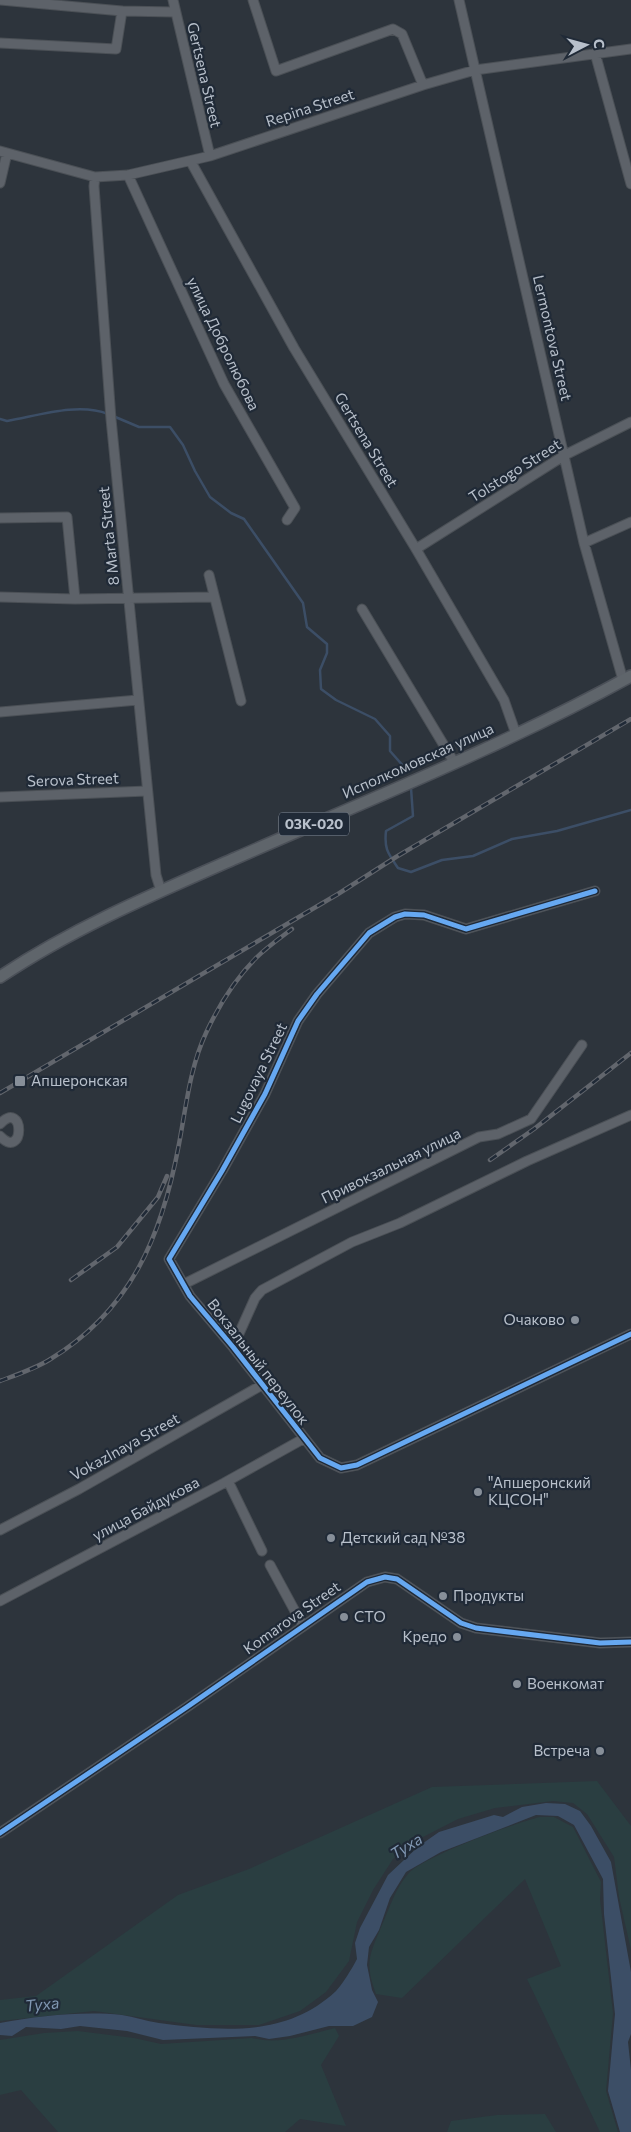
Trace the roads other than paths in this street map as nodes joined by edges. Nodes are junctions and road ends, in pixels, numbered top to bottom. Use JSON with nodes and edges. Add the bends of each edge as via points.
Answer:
{"nodes":[{"id":1,"x":0,"y":0,"type":"edge"},
{"id":2,"x":173,"y":0,"type":"edge"},
{"id":3,"x":253,"y":0,"type":"edge"},
{"id":4,"x":459,"y":0,"type":"edge"},
{"id":5,"x":122,"y":11,"type":"junction"},
{"id":6,"x":175,"y":12,"type":"junction"},
{"id":7,"x":0,"y":43,"type":"edge"},
{"id":8,"x":631,"y":49,"type":"edge"},
{"id":9,"x":595,"y":53,"type":"junction"},
{"id":10,"x":475,"y":70,"type":"junction"},
{"id":11,"x":423,"y":85,"type":"junction"},
{"id":12,"x":4,"y":152,"type":"edge"},
{"id":13,"x":210,"y":156,"type":"junction"},
{"id":14,"x":191,"y":162,"type":"junction"},
{"id":15,"x":128,"y":175,"type":"junction"},
{"id":16,"x":95,"y":177,"type":"junction"},
{"id":17,"x":0,"y":183,"type":"edge"},
{"id":18,"x":631,"y":184,"type":"edge"},
{"id":19,"x":631,"y":422,"type":"edge"},
{"id":20,"x":565,"y":455,"type":"junction"},
{"id":21,"x":0,"y":518,"type":"edge"},
{"id":22,"x":287,"y":520,"type":"dead end"},
{"id":23,"x":631,"y":522,"type":"edge"},
{"id":24,"x":584,"y":543,"type":"junction"},
{"id":25,"x":416,"y":549,"type":"junction"},
{"id":26,"x":209,"y":575,"type":"dead end"},
{"id":27,"x":0,"y":597,"type":"edge"},
{"id":28,"x":214,"y":597,"type":"junction"},
{"id":29,"x":129,"y":598,"type":"junction"},
{"id":30,"x":75,"y":599,"type":"junction"},
{"id":31,"x":362,"y":609,"type":"dead end"},
{"id":32,"x":627,"y":678,"type":"edge"},
{"id":33,"x":138,"y":700,"type":"junction"},
{"id":34,"x":241,"y":701,"type":"dead end"},
{"id":35,"x":0,"y":712,"type":"edge"},
{"id":36,"x":516,"y":734,"type":"junction"},
{"id":37,"x":454,"y":762,"type":"junction"},
{"id":38,"x":147,"y":791,"type":"junction"},
{"id":39,"x":0,"y":797,"type":"edge"},
{"id":40,"x":161,"y":891,"type":"junction"},
{"id":41,"x":595,"y":891,"type":"dead end"},
{"id":42,"x":0,"y":977,"type":"edge"},
{"id":43,"x":582,"y":1045,"type":"dead end"},
{"id":44,"x":631,"y":1115,"type":"edge"},
{"id":45,"x":0,"y":1124,"type":"edge"},
{"id":46,"x":1,"y":1140,"type":"edge"},
{"id":47,"x":169,"y":1259,"type":"joint"},
{"id":48,"x":184,"y":1284,"type":"junction"},
{"id":49,"x":631,"y":1334,"type":"edge"},
{"id":50,"x":233,"y":1347,"type":"junction"},
{"id":51,"x":262,"y":1385,"type":"junction"},
{"id":52,"x":303,"y":1438,"type":"junction"},
{"id":53,"x":228,"y":1480,"type":"junction"},
{"id":54,"x":0,"y":1530,"type":"edge"},
{"id":55,"x":262,"y":1551,"type":"dead end"},
{"id":56,"x":270,"y":1565,"type":"dead end"},
{"id":57,"x":0,"y":1601,"type":"edge"},
{"id":58,"x":303,"y":1626,"type":"junction"},
{"id":59,"x":631,"y":1642,"type":"edge"},
{"id":60,"x":0,"y":1833,"type":"edge"}],
"edges":[{"from":1,"to":5,"type":"street"},
{"from":2,"to":6,"type":"street","name":"Gertsena Street"},
{"from":3,"to":11,"type":"street","via":[[276,71],[393,29],[402,34]]},
{"from":4,"to":10,"type":"street","name":"Lermontova Street"},
{"from":5,"to":6,"type":"street"},
{"from":5,"to":7,"type":"street","via":[[116,49]]},
{"from":6,"to":13,"type":"street","name":"Gertsena Street"},
{"from":8,"to":9,"type":"street","name":"Repina Street"},
{"from":9,"to":10,"type":"street","name":"Repina Street"},
{"from":9,"to":18,"type":"street"},
{"from":10,"to":11,"type":"street","name":"Repina Street"},
{"from":10,"to":20,"type":"street","name":"Lermontova Street"},
{"from":11,"to":13,"type":"street","name":"Repina Street"},
{"from":12,"to":16,"type":"street","name":"Repina Street"},
{"from":12,"to":17,"type":"street"},
{"from":13,"to":14,"type":"street","name":"Repina Street"},
{"from":14,"to":15,"type":"street","name":"Repina Street"},
{"from":14,"to":25,"type":"street","name":"Gertsena Street","via":[[294,348]]},
{"from":15,"to":16,"type":"street","name":"Repina Street"},
{"from":15,"to":22,"type":"street","name":"улица Добролюбова","via":[[224,384],[295,508]]},
{"from":16,"to":29,"type":"street","name":"8 Marta Street","via":[[111,415]]},
{"from":19,"to":20,"type":"street","name":"Tolstogo Street"},
{"from":20,"to":24,"type":"street","name":"Lermontova Street"},
{"from":20,"to":25,"type":"street","name":"Tolstogo Street"},
{"from":21,"to":30,"type":"street","via":[[67,517]]},
{"from":23,"to":24,"type":"street"},
{"from":24,"to":32,"type":"street","name":"Lermontova Street"},
{"from":25,"to":36,"type":"street","name":"Gertsena Street","via":[[504,700]]},
{"from":26,"to":28,"type":"street"},
{"from":27,"to":30,"type":"street"},
{"from":28,"to":29,"type":"street"},
{"from":28,"to":34,"type":"street"},
{"from":29,"to":30,"type":"street"},
{"from":29,"to":33,"type":"street","name":"8 Marta Street"},
{"from":31,"to":37,"type":"street"},
{"from":32,"to":36,"type":"main road","name":"Исполкомовская улица","number":"03К-020"},
{"from":33,"to":35,"type":"street"},
{"from":33,"to":38,"type":"street","name":"8 Marta Street"},
{"from":36,"to":37,"type":"main road","name":"Исполкомовская улица","number":"03К-020"},
{"from":37,"to":40,"type":"main road","name":"Исполкомовская улица","number":"03К-020"},
{"from":38,"to":39,"type":"street","name":"Serova Street"},
{"from":38,"to":40,"type":"street","name":"8 Marta Street","via":[[156,875]]},
{"from":40,"to":42,"type":"main road","name":"Исполкомовская улица","number":"03К-020","via":[[78,931]]},
{"from":41,"to":47,"type":"street","name":"Lugovaya Street","via":[[466,929],[424,915],[405,914],[395,916],[369,933],[298,1021],[265,1094]]},
{"from":43,"to":48,"type":"street","name":"Привокзальная улица","via":[[531,1119],[498,1134],[479,1137]]},
{"from":44,"to":50,"type":"street","via":[[400,1223],[352,1242],[262,1290],[255,1298]]},
{"from":45,"to":46,"type":"street","via":[[11,1119],[18,1123],[20,1130],[13,1141]]},
{"from":47,"to":48,"type":"street","name":"Вокзальный переулок"},
{"from":48,"to":50,"type":"street","name":"Вокзальный переулок","via":[[190,1296]]},
{"from":49,"to":52,"type":"street","name":"Вокзальный переулок","via":[[357,1466],[341,1468],[320,1458]]},
{"from":50,"to":51,"type":"street","name":"Вокзальный переулок"},
{"from":51,"to":52,"type":"street","name":"Вокзальный переулок"},
{"from":51,"to":54,"type":"street","name":"Vokazlnaya Street"},
{"from":52,"to":53,"type":"street","name":"улица Байдукова"},
{"from":53,"to":55,"type":"street"},
{"from":53,"to":57,"type":"street","name":"улица Байдукова"},
{"from":56,"to":58,"type":"street"},
{"from":58,"to":59,"type":"street","name":"Komarova Street","via":[[367,1582],[385,1577],[397,1579],[461,1623],[476,1628],[600,1643]]},
{"from":58,"to":60,"type":"street","name":"Komarova Street"}]}
